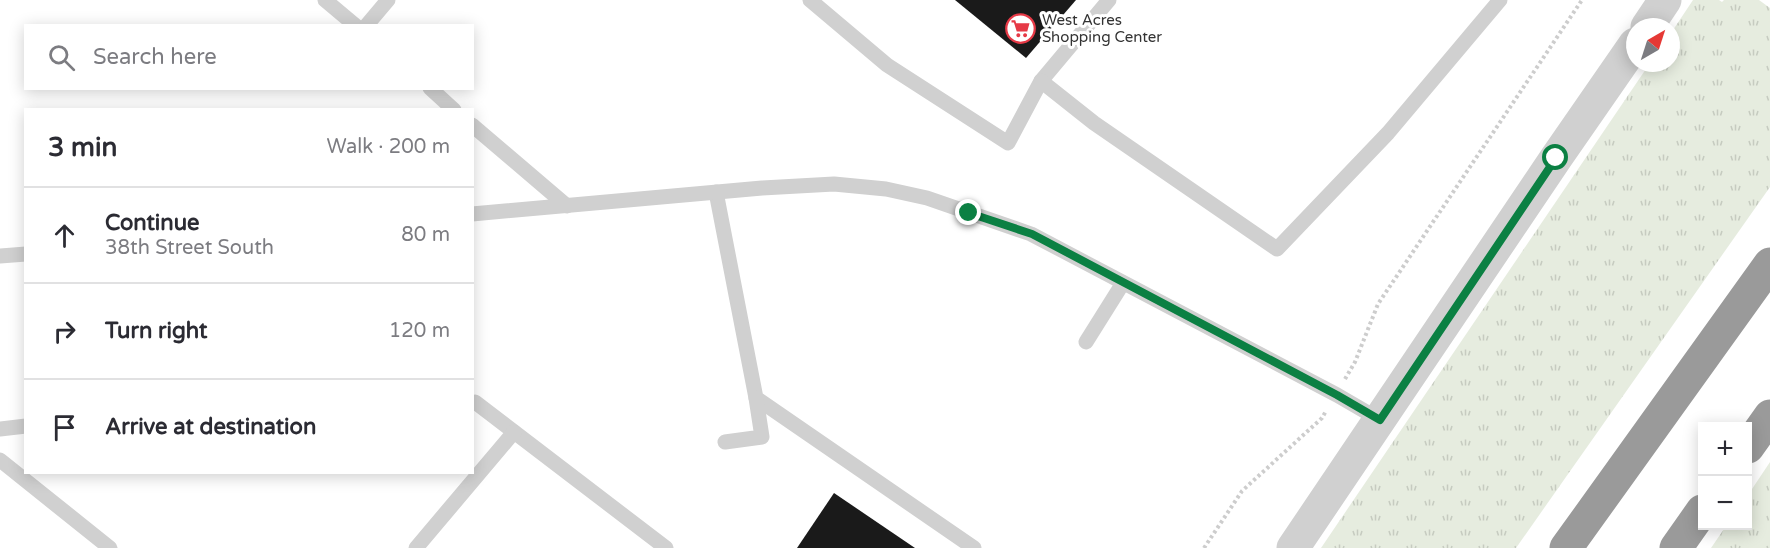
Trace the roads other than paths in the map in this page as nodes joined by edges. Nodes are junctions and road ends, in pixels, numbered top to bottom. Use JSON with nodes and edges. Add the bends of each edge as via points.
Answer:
{"nodes":[{"id":1,"x":325,"y":0,"type":"edge"},
{"id":2,"x":388,"y":0,"type":"edge"},
{"id":3,"x":810,"y":0,"type":"edge"},
{"id":4,"x":1109,"y":0,"type":"edge"},
{"id":5,"x":1500,"y":0,"type":"edge"},
{"id":6,"x":1665,"y":0,"type":"edge"},
{"id":7,"x":1653,"y":18,"type":"edge"},
{"id":8,"x":354,"y":24,"type":"edge"},
{"id":9,"x":368,"y":24,"type":"edge"},
{"id":10,"x":1626,"y":57,"type":"edge"},
{"id":11,"x":1041,"y":81,"type":"junction"},
{"id":12,"x":432,"y":90,"type":"edge"},
{"id":13,"x":452,"y":108,"type":"edge"},
{"id":14,"x":474,"y":127,"type":"edge"},
{"id":15,"x":716,"y":192,"type":"junction"},
{"id":16,"x":567,"y":206,"type":"junction"},
{"id":17,"x":474,"y":214,"type":"edge"},
{"id":18,"x":24,"y":254,"type":"edge"},
{"id":19,"x":0,"y":256,"type":"edge"},
{"id":20,"x":1770,"y":264,"type":"edge"},
{"id":21,"x":1123,"y":283,"type":"junction"},
{"id":22,"x":1086,"y":342,"type":"dead end"},
{"id":23,"x":756,"y":398,"type":"junction"},
{"id":24,"x":474,"y":402,"type":"edge"},
{"id":25,"x":1770,"y":416,"type":"edge"},
{"id":26,"x":1380,"y":420,"type":"junction"},
{"id":27,"x":24,"y":426,"type":"edge"},
{"id":28,"x":0,"y":429,"type":"edge"},
{"id":29,"x":514,"y":432,"type":"junction"},
{"id":30,"x":1752,"y":441,"type":"edge"},
{"id":31,"x":725,"y":442,"type":"dead end"},
{"id":32,"x":0,"y":460,"type":"edge"},
{"id":33,"x":1698,"y":517,"type":"edge"},
{"id":34,"x":110,"y":548,"type":"edge"},
{"id":35,"x":416,"y":548,"type":"edge"},
{"id":36,"x":666,"y":548,"type":"edge"},
{"id":37,"x":974,"y":548,"type":"edge"},
{"id":38,"x":1293,"y":548,"type":"edge"},
{"id":39,"x":1566,"y":548,"type":"edge"},
{"id":40,"x":1676,"y":548,"type":"edge"}],
"edges":[{"from":1,"to":8,"type":"lane"},
{"from":2,"to":9,"type":"lane"},
{"from":3,"to":11,"type":"lane","via":[[887,65],[1008,143]]},
{"from":4,"to":11,"type":"lane"},
{"from":5,"to":11,"type":"lane","via":[[1388,133],[1277,249],[1094,123]]},
{"from":6,"to":7,"type":"street"},
{"from":10,"to":26,"type":"street"},
{"from":12,"to":13,"type":"lane"},
{"from":14,"to":16,"type":"lane"},
{"from":15,"to":16,"type":"lane"},
{"from":15,"to":21,"type":"lane","via":[[834,184],[927,198],[1032,234]]},
{"from":15,"to":23,"type":"lane"},
{"from":16,"to":17,"type":"lane"},
{"from":18,"to":19,"type":"lane"},
{"from":20,"to":39,"type":"highway"},
{"from":21,"to":22,"type":"lane"},
{"from":21,"to":26,"type":"lane"},
{"from":23,"to":31,"type":"lane","via":[[762,437]]},
{"from":23,"to":37,"type":"lane"},
{"from":24,"to":29,"type":"lane"},
{"from":25,"to":30,"type":"highway"},
{"from":26,"to":38,"type":"street"},
{"from":27,"to":28,"type":"lane"},
{"from":29,"to":35,"type":"lane"},
{"from":29,"to":36,"type":"lane"},
{"from":32,"to":34,"type":"lane"},
{"from":33,"to":40,"type":"highway"}]}
